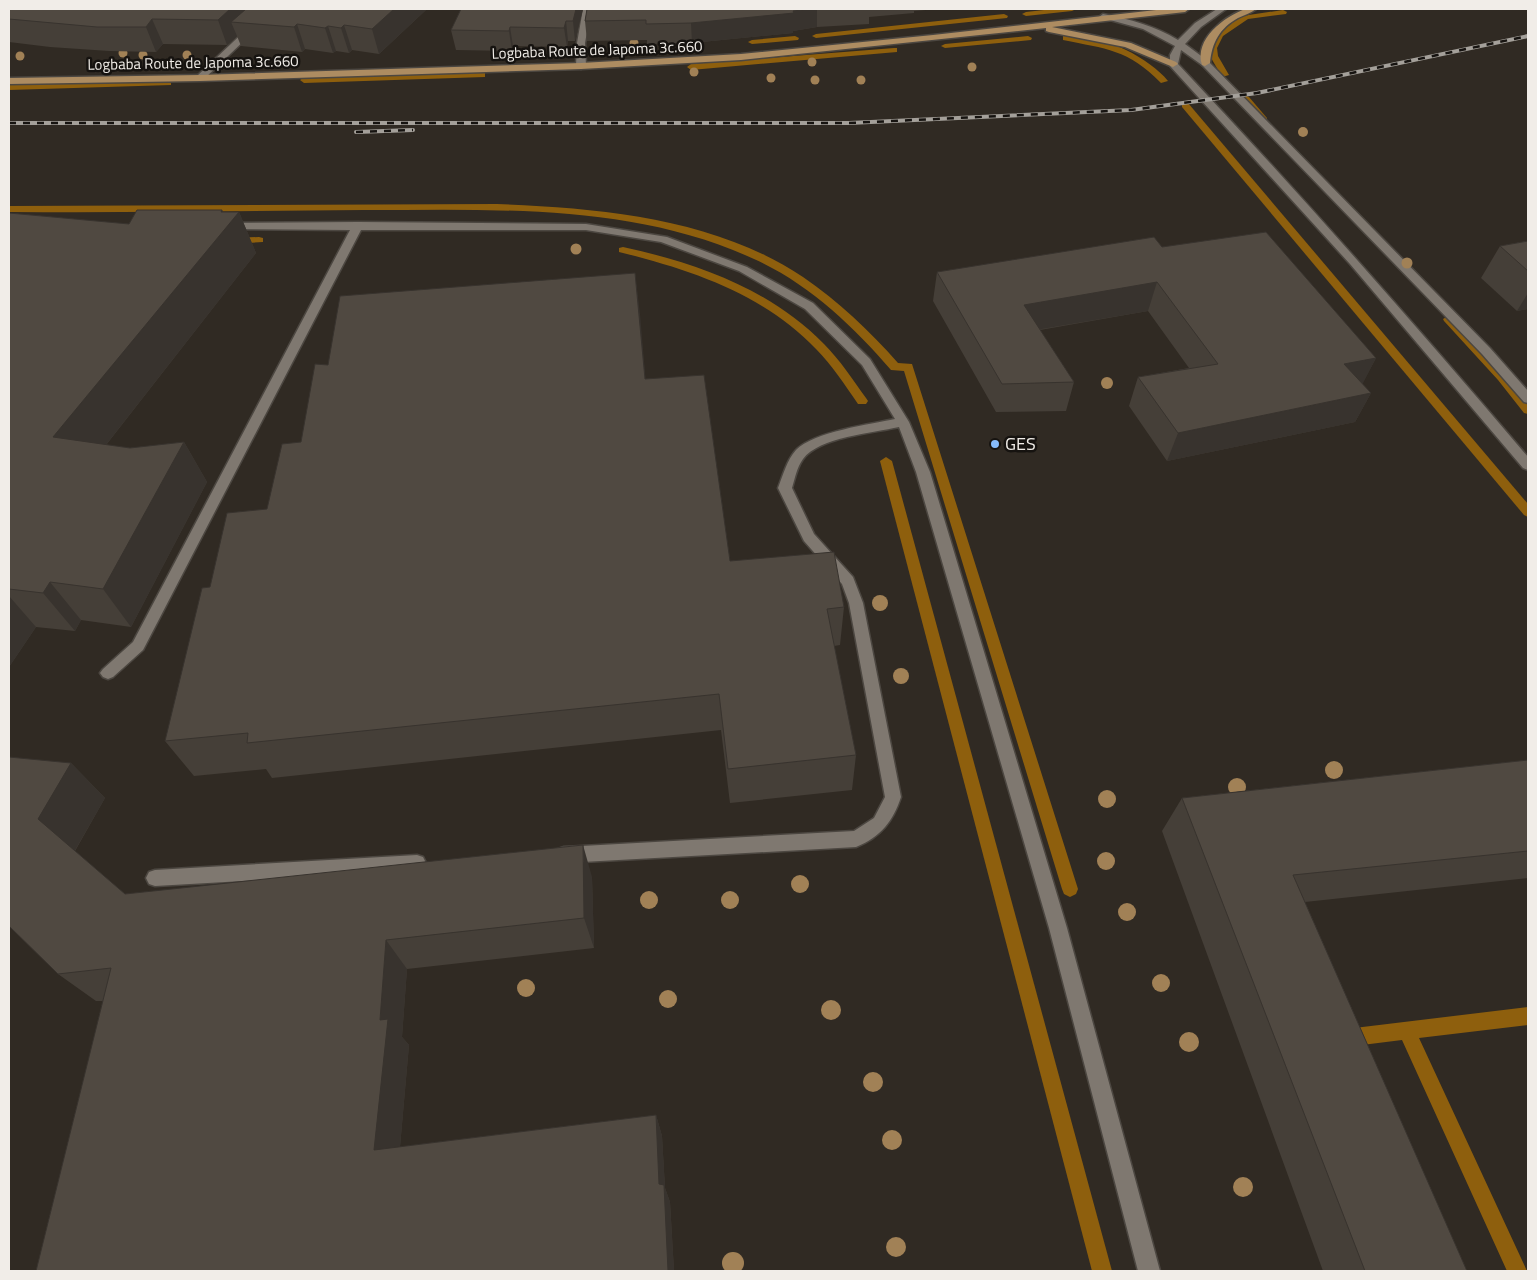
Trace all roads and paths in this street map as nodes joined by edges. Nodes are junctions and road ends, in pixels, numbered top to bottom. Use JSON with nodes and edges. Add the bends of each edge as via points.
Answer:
{"nodes":[{"id":1,"x":273,"y":9,"type":"edge"},
{"id":2,"x":587,"y":9,"type":"edge"},
{"id":3,"x":1185,"y":9,"type":"edge"},
{"id":4,"x":1222,"y":9,"type":"edge"},
{"id":5,"x":1252,"y":9,"type":"edge"},
{"id":6,"x":1104,"y":17,"type":"junction"},
{"id":7,"x":1028,"y":26,"type":"junction"},
{"id":8,"x":1180,"y":43,"type":"junction"},
{"id":9,"x":1206,"y":63,"type":"junction"},
{"id":10,"x":1173,"y":64,"type":"junction"},
{"id":11,"x":582,"y":66,"type":"junction"},
{"id":12,"x":200,"y":78,"type":"junction"},
{"id":13,"x":9,"y":81,"type":"edge"},
{"id":14,"x":358,"y":225,"type":"junction"},
{"id":15,"x":210,"y":226,"type":"edge"},
{"id":16,"x":1528,"y":399,"type":"edge"},
{"id":17,"x":903,"y":422,"type":"junction"},
{"id":18,"x":1528,"y":465,"type":"edge"},
{"id":19,"x":108,"y":673,"type":"dead end"},
{"id":20,"x":550,"y":856,"type":"edge"},
{"id":21,"x":432,"y":862,"type":"edge"},
{"id":22,"x":155,"y":878,"type":"dead end"},
{"id":23,"x":1148,"y":1271,"type":"edge"}],
"edges":[{"from":1,"to":12,"type":"street"},
{"from":2,"to":11,"type":"street","via":[[581,44]]},
{"from":3,"to":6,"type":"main road","name":"Logbaba Route de Japoma 3c.660"},
{"from":4,"to":8,"type":"street"},
{"from":5,"to":9,"type":"main road","via":[[1232,17],[1220,27],[1208,42]]},
{"from":6,"to":7,"type":"main road","name":"Logbaba Route de Japoma 3c.660"},
{"from":6,"to":8,"type":"street","via":[[1139,24]]},
{"from":7,"to":10,"type":"main road","via":[[1129,44]]},
{"from":7,"to":11,"type":"main road","name":"Logbaba Route de Japoma 3c.660","via":[[742,57]]},
{"from":8,"to":9,"type":"street"},
{"from":8,"to":10,"type":"street"},
{"from":9,"to":16,"type":"street","via":[[1486,351]]},
{"from":10,"to":18,"type":"street","via":[[1426,344]]},
{"from":11,"to":12,"type":"main road","name":"Logbaba Route de Japoma 3c.660"},
{"from":12,"to":13,"type":"main road","name":"Logbaba Route de Japoma 3c.660"},
{"from":14,"to":15,"type":"street"},
{"from":14,"to":17,"type":"street","via":[[586,227],[662,239],[744,269],[810,306],[866,362]]},
{"from":14,"to":19,"type":"street","via":[[138,646]]},
{"from":17,"to":20,"type":"street","via":[[821,441],[805,449],[795,462],[785,488],[809,537],[848,580],[856,604],[893,797],[886,817],[856,839]]},
{"from":17,"to":23,"type":"street","via":[[923,472],[1058,928]]},
{"from":21,"to":22,"type":"street"}]}
